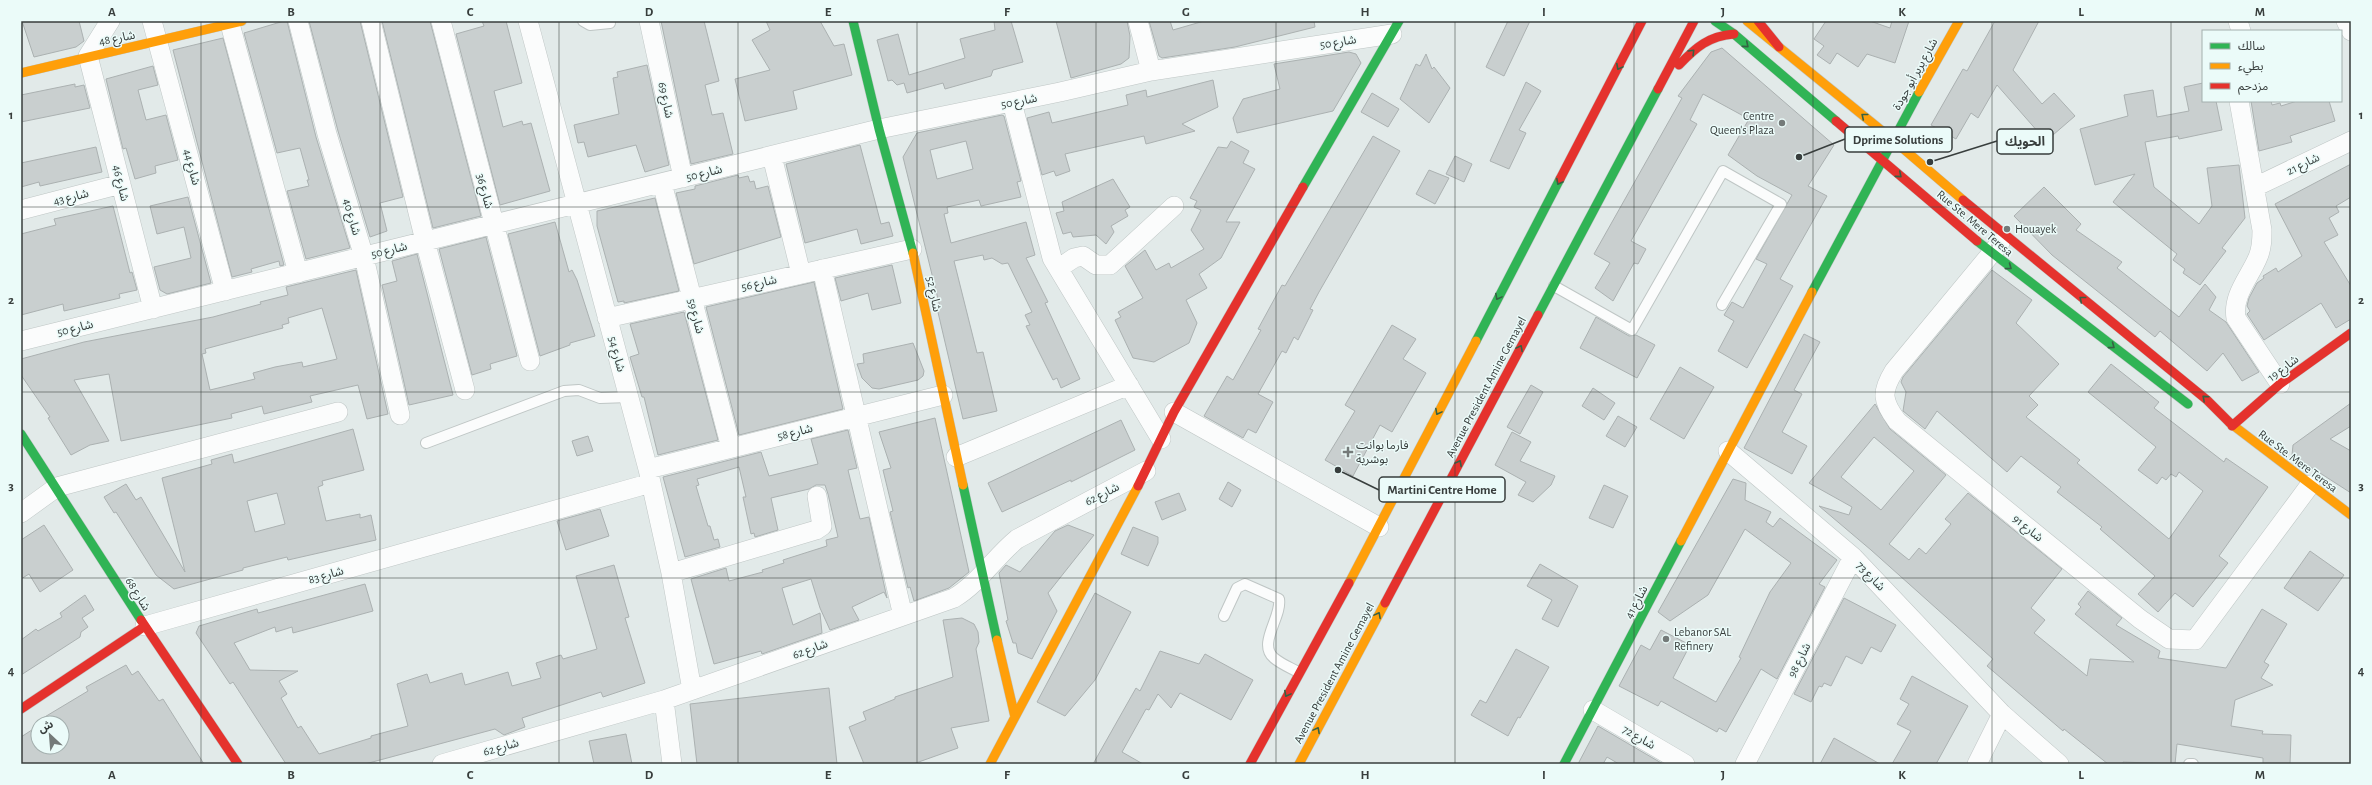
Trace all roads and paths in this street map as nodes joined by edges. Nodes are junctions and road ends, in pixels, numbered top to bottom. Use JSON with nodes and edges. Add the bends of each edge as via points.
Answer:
{"nodes":[{"id":1,"x":110,"y":21,"type":"edge"},
{"id":2,"x":152,"y":21,"type":"edge"},
{"id":3,"x":298,"y":21,"type":"edge"},
{"id":4,"x":372,"y":21,"type":"edge"},
{"id":5,"x":441,"y":21,"type":"edge"},
{"id":6,"x":528,"y":21,"type":"edge"},
{"id":7,"x":582,"y":21,"type":"edge"},
{"id":8,"x":649,"y":21,"type":"edge"},
{"id":9,"x":853,"y":21,"type":"edge"},
{"id":10,"x":1138,"y":21,"type":"edge"},
{"id":11,"x":1638,"y":21,"type":"edge"},
{"id":12,"x":1642,"y":21,"type":"edge"},
{"id":13,"x":1694,"y":21,"type":"edge"},
{"id":14,"x":1716,"y":21,"type":"edge"},
{"id":15,"x":1747,"y":21,"type":"edge"},
{"id":16,"x":1758,"y":21,"type":"edge"},
{"id":17,"x":1959,"y":21,"type":"edge"},
{"id":18,"x":2346,"y":21,"type":"edge"},
{"id":19,"x":236,"y":23,"type":"edge"},
{"id":20,"x":610,"y":23,"type":"dead end"},
{"id":21,"x":1396,"y":28,"type":"edge"},
{"id":22,"x":2351,"y":31,"type":"edge"},
{"id":23,"x":1637,"y":32,"type":"junction"},
{"id":24,"x":1734,"y":34,"type":"junction"},
{"id":25,"x":158,"y":42,"type":"junction"},
{"id":26,"x":1779,"y":47,"type":"junction"},
{"id":27,"x":88,"y":56,"type":"junction"},
{"id":28,"x":1151,"y":71,"type":"junction"},
{"id":29,"x":21,"y":73,"type":"edge"},
{"id":30,"x":1664,"y":80,"type":"junction"},
{"id":31,"x":1012,"y":102,"type":"junction"},
{"id":32,"x":2239,"y":102,"type":"edge"},
{"id":33,"x":879,"y":129,"type":"junction"},
{"id":34,"x":1892,"y":139,"type":"junction"},
{"id":35,"x":2351,"y":141,"type":"edge"},
{"id":36,"x":772,"y":156,"type":"junction"},
{"id":37,"x":1881,"y":160,"type":"junction"},
{"id":38,"x":683,"y":178,"type":"junction"},
{"id":39,"x":662,"y":183,"type":"junction"},
{"id":40,"x":121,"y":184,"type":"junction"},
{"id":41,"x":2255,"y":187,"type":"junction"},
{"id":42,"x":576,"y":206,"type":"junction"},
{"id":43,"x":1174,"y":206,"type":"dead end"},
{"id":44,"x":21,"y":210,"type":"edge"},
{"id":45,"x":494,"y":224,"type":"junction"},
{"id":46,"x":2005,"y":237,"type":"junction"},
{"id":47,"x":425,"y":241,"type":"junction"},
{"id":48,"x":912,"y":249,"type":"junction"},
{"id":49,"x":1991,"y":253,"type":"junction"},
{"id":50,"x":364,"y":257,"type":"junction"},
{"id":51,"x":1059,"y":268,"type":"junction"},
{"id":52,"x":822,"y":269,"type":"junction"},
{"id":53,"x":298,"y":273,"type":"junction"},
{"id":54,"x":801,"y":274,"type":"junction"},
{"id":55,"x":1554,"y":286,"type":"junction"},
{"id":56,"x":225,"y":291,"type":"junction"},
{"id":57,"x":692,"y":299,"type":"junction"},
{"id":58,"x":1722,"y":305,"type":"dead end"},
{"id":59,"x":153,"y":309,"type":"junction"},
{"id":60,"x":607,"y":318,"type":"junction"},
{"id":61,"x":2351,"y":333,"type":"edge"},
{"id":62,"x":21,"y":341,"type":"edge"},
{"id":63,"x":530,"y":361,"type":"dead end"},
{"id":64,"x":1129,"y":384,"type":"junction"},
{"id":65,"x":2280,"y":384,"type":"junction"},
{"id":66,"x":465,"y":390,"type":"dead end"},
{"id":67,"x":943,"y":395,"type":"junction"},
{"id":68,"x":629,"y":397,"type":"junction"},
{"id":69,"x":2193,"y":407,"type":"dead end"},
{"id":70,"x":338,"y":412,"type":"dead end"},
{"id":71,"x":1174,"y":412,"type":"junction"},
{"id":72,"x":400,"y":416,"type":"dead end"},
{"id":73,"x":856,"y":417,"type":"junction"},
{"id":74,"x":2212,"y":418,"type":"dead end"},
{"id":75,"x":2232,"y":426,"type":"junction"},
{"id":76,"x":21,"y":434,"type":"edge"},
{"id":77,"x":1161,"y":439,"type":"junction"},
{"id":78,"x":426,"y":443,"type":"dead end"},
{"id":79,"x":731,"y":448,"type":"junction"},
{"id":80,"x":1728,"y":451,"type":"junction"},
{"id":81,"x":956,"y":457,"type":"junction"},
{"id":82,"x":1146,"y":471,"type":"junction"},
{"id":83,"x":650,"y":476,"type":"junction"},
{"id":84,"x":2310,"y":485,"type":"junction"},
{"id":85,"x":57,"y":487,"type":"junction"},
{"id":86,"x":817,"y":496,"type":"dead end"},
{"id":87,"x":21,"y":513,"type":"edge"},
{"id":88,"x":2351,"y":515,"type":"edge"},
{"id":89,"x":1378,"y":527,"type":"junction"},
{"id":90,"x":1853,"y":557,"type":"junction"},
{"id":91,"x":671,"y":573,"type":"junction"},
{"id":92,"x":982,"y":575,"type":"junction"},
{"id":93,"x":903,"y":616,"type":"junction"},
{"id":94,"x":1224,"y":616,"type":"dead end"},
{"id":95,"x":145,"y":626,"type":"junction"},
{"id":96,"x":1298,"y":672,"type":"junction"},
{"id":97,"x":692,"y":690,"type":"junction"},
{"id":98,"x":664,"y":700,"type":"junction"},
{"id":99,"x":21,"y":709,"type":"edge"},
{"id":100,"x":1593,"y":710,"type":"junction"},
{"id":101,"x":2002,"y":714,"type":"junction"},
{"id":102,"x":1015,"y":717,"type":"junction"},
{"id":103,"x":1258,"y":750,"type":"junction"},
{"id":104,"x":238,"y":764,"type":"edge"},
{"id":105,"x":442,"y":764,"type":"edge"},
{"id":106,"x":672,"y":764,"type":"edge"},
{"id":107,"x":990,"y":764,"type":"edge"},
{"id":108,"x":1250,"y":764,"type":"edge"},
{"id":109,"x":1258,"y":764,"type":"edge"},
{"id":110,"x":1299,"y":764,"type":"edge"},
{"id":111,"x":1564,"y":764,"type":"edge"},
{"id":112,"x":1684,"y":764,"type":"edge"},
{"id":113,"x":1745,"y":764,"type":"edge"},
{"id":114,"x":1977,"y":764,"type":"edge"},
{"id":115,"x":2059,"y":764,"type":"edge"},
{"id":116,"x":2189,"y":764,"type":"edge"},
{"id":117,"x":2193,"y":764,"type":"edge"}],
"edges":[{"from":1,"to":27,"type":"street"},
{"from":2,"to":25,"type":"street","name":"شارع 44"},
{"from":3,"to":50,"type":"street","name":"شارع 40","via":[[327,134]]},
{"from":4,"to":47,"type":"street"},
{"from":5,"to":45,"type":"street","name":"شارع 36"},
{"from":6,"to":42,"type":"street","name":"شارع 54"},
{"from":7,"to":20,"type":"lane","via":[[590,25]]},
{"from":8,"to":38,"type":"street","name":"شارع 69"},
{"from":9,"to":33,"type":"main road","name":"شارع 52"},
{"from":10,"to":28,"type":"street"},
{"from":11,"to":23,"type":"main road"},
{"from":12,"to":23,"type":"main road"},
{"from":13,"to":30,"type":"main road","name":"Avenue President Amine Gemayel"},
{"from":14,"to":24,"type":"main road","name":"Rue Ste. Mere Teresa"},
{"from":15,"to":26,"type":"main road","name":"Rue Ste. Mere Teresa"},
{"from":16,"to":26,"type":"main road"},
{"from":17,"to":34,"type":"main road","name":"شارع بربر أبو جودة"},
{"from":18,"to":22,"type":"street"},
{"from":19,"to":25,"type":"main road","name":"شارع 48"},
{"from":19,"to":53,"type":"street"},
{"from":21,"to":28,"type":"street","name":"شارع 50"},
{"from":21,"to":71,"type":"main road"},
{"from":23,"to":89,"type":"main road","one_way":true},
{"from":30,"to":24,"type":"main road","one_way":true,"via":[[1705,40],[1719,34]]},
{"from":24,"to":37,"type":"main road","name":"Rue Ste. Mere Teresa","one_way":true},
{"from":25,"to":27,"type":"main road","name":"شارع 48"},
{"from":25,"to":56,"type":"street","name":"شارع 44"},
{"from":34,"to":26,"type":"main road","name":"Rue Ste. Mere Teresa","one_way":true},
{"from":27,"to":29,"type":"main road","name":"شارع 48"},
{"from":27,"to":40,"type":"street","name":"شارع 46"},
{"from":28,"to":31,"type":"street","name":"شارع 50"},
{"from":30,"to":55,"type":"main road","name":"Avenue President Amine Gemayel"},
{"from":31,"to":33,"type":"street","name":"شارع 50"},
{"from":31,"to":51,"type":"street","via":[[1048,245]]},
{"from":32,"to":41,"type":"street"},
{"from":33,"to":36,"type":"street","name":"شارع 50"},
{"from":33,"to":48,"type":"main road","name":"شارع 52"},
{"from":34,"to":37,"type":"main road","name":"شارع بربر أبو جودة"},
{"from":34,"to":46,"type":"main road","name":"Rue Ste. Mere Teresa"},
{"from":35,"to":41,"type":"street","name":"شارع 21"},
{"from":36,"to":38,"type":"street","name":"شارع 50"},
{"from":36,"to":54,"type":"street"},
{"from":37,"to":49,"type":"main road","name":"Rue Ste. Mere Teresa","one_way":true},
{"from":37,"to":80,"type":"main road","name":"شارع 41"},
{"from":38,"to":39,"type":"street","name":"شارع 50"},
{"from":39,"to":42,"type":"street","name":"شارع 50"},
{"from":39,"to":57,"type":"street","name":"شارع 59"},
{"from":40,"to":44,"type":"street","name":"شارع 43"},
{"from":40,"to":59,"type":"street","name":"شارع 46"},
{"from":41,"to":65,"type":"street","via":[[2262,244],[2234,307],[2236,318]]},
{"from":42,"to":45,"type":"street","name":"شارع 50"},
{"from":42,"to":60,"type":"street","name":"شارع 54"},
{"from":43,"to":51,"type":"street","via":[[1110,266],[1096,264],[1083,256],[1074,258]]},
{"from":45,"to":47,"type":"street","name":"شارع 50"},
{"from":45,"to":63,"type":"street","name":"شارع 36"},
{"from":46,"to":49,"type":"street","name":"شارع 91"},
{"from":75,"to":46,"type":"main road","name":"Rue Ste. Mere Teresa","one_way":true,"via":[[2207,400]]},
{"from":47,"to":50,"type":"street","name":"شارع 50"},
{"from":47,"to":66,"type":"street"},
{"from":48,"to":52,"type":"street","name":"شارع 56"},
{"from":48,"to":67,"type":"main road","name":"شارع 52"},
{"from":49,"to":69,"type":"main road","name":"Rue Ste. Mere Teresa","one_way":true},
{"from":49,"to":84,"type":"street","name":"شارع 91","via":[[1894,371],[1886,384],[1884,398],[1888,409],[1897,420],[2140,619],[2169,639],[2195,640]]},
{"from":50,"to":53,"type":"street","name":"شارع 50"},
{"from":50,"to":72,"type":"street","name":"شارع 40"},
{"from":51,"to":64,"type":"street"},
{"from":52,"to":54,"type":"street","name":"شارع 56"},
{"from":52,"to":73,"type":"street"},
{"from":53,"to":56,"type":"street","name":"شارع 50"},
{"from":54,"to":57,"type":"street","name":"شارع 56"},
{"from":55,"to":58,"type":"lane","via":[[1632,330],[1723,171],[1781,204]]},
{"from":110,"to":55,"type":"main road","name":"Avenue President Amine Gemayel","one_way":true},
{"from":56,"to":59,"type":"street","name":"شارع 50"},
{"from":57,"to":60,"type":"street","name":"شارع 56"},
{"from":57,"to":79,"type":"street","name":"شارع 59"},
{"from":59,"to":62,"type":"street","name":"شارع 50"},
{"from":60,"to":68,"type":"street","name":"شارع 54"},
{"from":61,"to":65,"type":"main road","name":"شارع 19"},
{"from":64,"to":77,"type":"street"},
{"from":64,"to":81,"type":"street"},
{"from":65,"to":75,"type":"main road","name":"شارع 19"},
{"from":67,"to":73,"type":"street","name":"شارع 58"},
{"from":67,"to":81,"type":"main road","name":"شارع 52"},
{"from":68,"to":78,"type":"lane","via":[[600,398],[579,390],[564,391]]},
{"from":68,"to":83,"type":"street","name":"شارع 54"},
{"from":70,"to":85,"type":"street"},
{"from":71,"to":77,"type":"main road"},
{"from":71,"to":89,"type":"street"},
{"from":73,"to":79,"type":"street","name":"شارع 58"},
{"from":73,"to":93,"type":"street"},
{"from":74,"to":75,"type":"main road","name":"Rue Ste. Mere Teresa"},
{"from":75,"to":84,"type":"main road","name":"Rue Ste. Mere Teresa"},
{"from":76,"to":85,"type":"main road","name":"شارع 68"},
{"from":77,"to":82,"type":"main road"},
{"from":79,"to":83,"type":"street","name":"شارع 58"},
{"from":80,"to":90,"type":"street","name":"شارع 73"},
{"from":80,"to":100,"type":"main road","name":"شارع 41"},
{"from":81,"to":92,"type":"main road","name":"شارع 52"},
{"from":82,"to":92,"type":"street","name":"شارع 62","via":[[1017,538]]},
{"from":82,"to":102,"type":"main road"},
{"from":83,"to":91,"type":"street","name":"شارع 54"},
{"from":83,"to":95,"type":"street","name":"شارع 83"},
{"from":84,"to":88,"type":"main road","name":"Rue Ste. Mere Teresa"},
{"from":85,"to":87,"type":"street"},
{"from":85,"to":95,"type":"main road","name":"شارع 68"},
{"from":86,"to":91,"type":"street","via":[[822,526],[816,530]]},
{"from":89,"to":96,"type":"main road"},
{"from":90,"to":101,"type":"street","name":"شارع 73"},
{"from":90,"to":113,"type":"street","name":"شارع 98"},
{"from":91,"to":97,"type":"street","name":"شارع 54"},
{"from":92,"to":93,"type":"street","name":"شارع 62","via":[[967,590],[954,598]]},
{"from":92,"to":102,"type":"main road","name":"شارع 52"},
{"from":93,"to":97,"type":"street","name":"شارع 62"},
{"from":94,"to":96,"type":"lane","via":[[1236,588],[1245,584],[1279,599],[1280,607],[1268,639],[1268,649],[1273,658]]},
{"from":95,"to":99,"type":"main road","name":"شارع 83"},
{"from":95,"to":104,"type":"main road","name":"شارع 68"},
{"from":96,"to":103,"type":"main road","one_way":true},
{"from":97,"to":98,"type":"street","name":"شارع 62"},
{"from":98,"to":105,"type":"street","name":"شارع 62"},
{"from":98,"to":106,"type":"street"},
{"from":100,"to":111,"type":"main road","name":"شارع 41"},
{"from":100,"to":112,"type":"street","name":"شارع 72"},
{"from":101,"to":114,"type":"street"},
{"from":101,"to":115,"type":"street","name":"شارع 73"},
{"from":102,"to":107,"type":"main road"},
{"from":103,"to":108,"type":"main road"},
{"from":103,"to":109,"type":"main road"},
{"from":116,"to":117,"type":"lane"}]}
